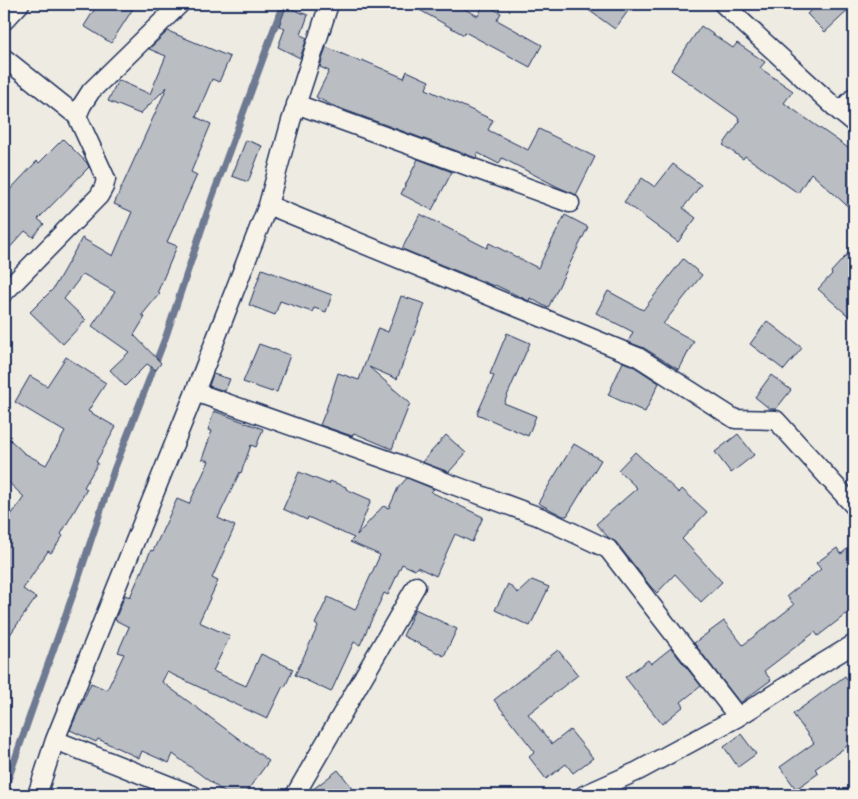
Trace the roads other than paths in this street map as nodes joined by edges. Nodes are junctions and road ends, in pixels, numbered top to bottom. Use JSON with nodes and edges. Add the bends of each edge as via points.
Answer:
{"nodes":[{"id":1,"x":20,"y":4,"type":"edge"},
{"id":2,"x":180,"y":4,"type":"edge"},
{"id":3,"x":330,"y":4,"type":"edge"},
{"id":4,"x":723,"y":4,"type":"edge"},
{"id":5,"x":4,"y":20,"type":"edge"},
{"id":6,"x":4,"y":58,"type":"edge"},
{"id":7,"x":854,"y":97,"type":"edge"},
{"id":8,"x":296,"y":104,"type":"junction"},
{"id":9,"x":840,"y":112,"type":"junction"},
{"id":10,"x":77,"y":116,"type":"junction"},
{"id":11,"x":854,"y":123,"type":"edge"},
{"id":12,"x":570,"y":203,"type":"dead end"},
{"id":13,"x":268,"y":205,"type":"junction"},
{"id":14,"x":4,"y":293,"type":"edge"},
{"id":15,"x":195,"y":392,"type":"junction"},
{"id":16,"x":854,"y":506,"type":"edge"},
{"id":17,"x":416,"y":586,"type":"dead end"},
{"id":18,"x":854,"y":644,"type":"edge"},
{"id":19,"x":738,"y":717,"type":"junction"},
{"id":20,"x":55,"y":740,"type":"junction"},
{"id":21,"x":37,"y":795,"type":"edge"},
{"id":22,"x":193,"y":795,"type":"edge"},
{"id":23,"x":295,"y":795,"type":"edge"},
{"id":24,"x":584,"y":795,"type":"edge"}],
"edges":[{"from":1,"to":5,"type":"street"},
{"from":2,"to":10,"type":"street","via":[[92,91]]},
{"from":3,"to":8,"type":"street"},
{"from":4,"to":9,"type":"street"},
{"from":6,"to":10,"type":"street"},
{"from":7,"to":9,"type":"street"},
{"from":8,"to":12,"type":"street"},
{"from":8,"to":13,"type":"street"},
{"from":9,"to":11,"type":"street"},
{"from":10,"to":14,"type":"street","via":[[106,179],[104,188],[100,196]]},
{"from":13,"to":15,"type":"street"},
{"from":13,"to":16,"type":"street","via":[[638,357],[735,419],[776,420]]},
{"from":15,"to":19,"type":"street","via":[[540,517],[608,549]]},
{"from":15,"to":20,"type":"street"},
{"from":17,"to":23,"type":"street"},
{"from":18,"to":19,"type":"street"},
{"from":19,"to":24,"type":"street"},
{"from":20,"to":21,"type":"street"},
{"from":20,"to":22,"type":"street"}]}
